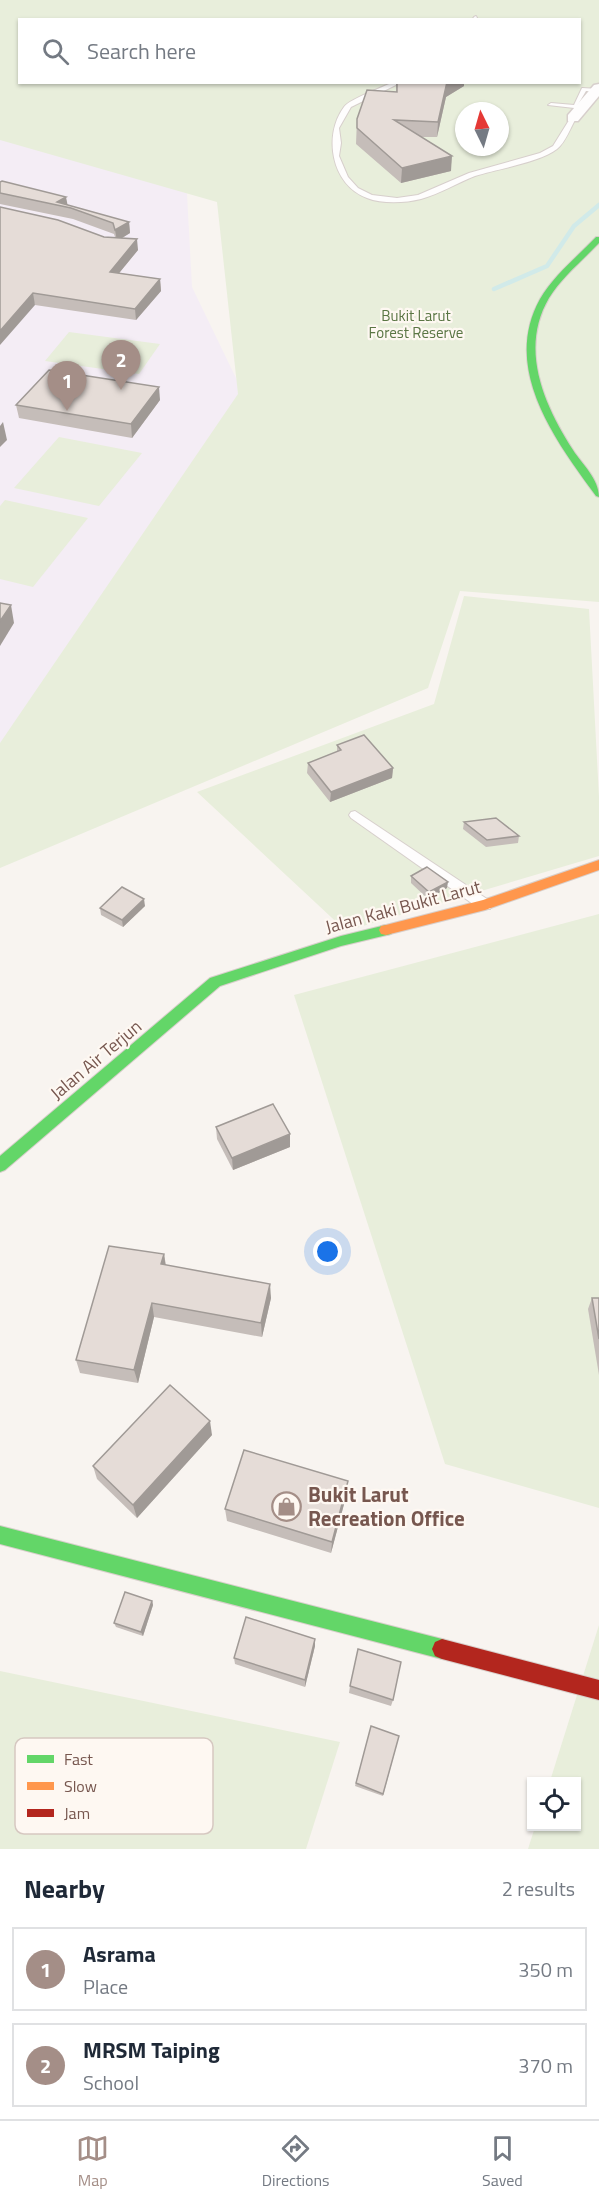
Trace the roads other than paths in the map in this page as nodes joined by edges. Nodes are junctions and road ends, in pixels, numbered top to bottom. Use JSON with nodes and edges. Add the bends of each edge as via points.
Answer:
{"nodes":[{"id":1,"x":395,"y":84,"type":"edge"},
{"id":2,"x":598,"y":89,"type":"edge"},
{"id":3,"x":552,"y":105,"type":"dead end"},
{"id":4,"x":577,"y":110,"type":"junction"},
{"id":5,"x":599,"y":238,"type":"edge"},
{"id":6,"x":599,"y":495,"type":"edge"},
{"id":7,"x":355,"y":815,"type":"dead end"},
{"id":8,"x":599,"y":865,"type":"edge"},
{"id":9,"x":485,"y":905,"type":"junction"},
{"id":10,"x":215,"y":982,"type":"joint"},
{"id":11,"x":0,"y":1165,"type":"edge"},
{"id":12,"x":0,"y":1535,"type":"edge"},
{"id":13,"x":599,"y":1690,"type":"edge"}],
"edges":[{"from":1,"to":4,"type":"lane","via":[[348,106],[336,128],[336,156],[345,178],[355,190],[370,197],[420,197],[472,175],[542,154],[556,147]]},
{"from":2,"to":4,"type":"street"},
{"from":3,"to":4,"type":"lane"},
{"from":5,"to":6,"type":"street","via":[[543,301],[527,352],[544,408]]},
{"from":7,"to":9,"type":"lane"},
{"from":8,"to":9,"type":"street","name":"Jalan Kaki Bukit Larut"},
{"from":9,"to":10,"type":"street","name":"Jalan Kaki Bukit Larut","via":[[341,941]]},
{"from":10,"to":11,"type":"street","name":"Jalan Air Terjun"},
{"from":12,"to":13,"type":"street"}]}
